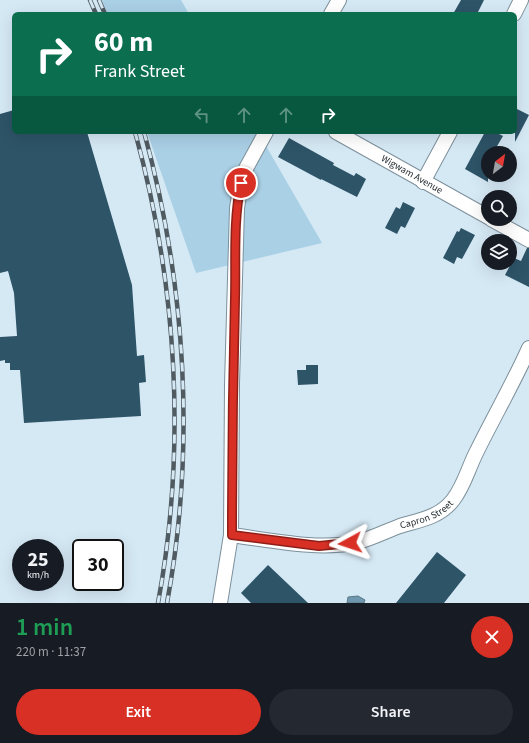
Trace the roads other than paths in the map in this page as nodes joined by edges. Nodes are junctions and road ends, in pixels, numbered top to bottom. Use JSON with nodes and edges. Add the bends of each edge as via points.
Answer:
{"nodes":[{"id":1,"x":339,"y":0,"type":"edge"},
{"id":2,"x":521,"y":0,"type":"edge"},
{"id":3,"x":332,"y":12,"type":"edge"},
{"id":4,"x":515,"y":12,"type":"edge"},
{"id":5,"x":265,"y":134,"type":"edge"},
{"id":6,"x":339,"y":134,"type":"edge"},
{"id":7,"x":449,"y":134,"type":"edge"},
{"id":8,"x":423,"y":182,"type":"junction"},
{"id":9,"x":481,"y":213,"type":"edge"},
{"id":10,"x":504,"y":226,"type":"edge"},
{"id":11,"x":529,"y":240,"type":"edge"},
{"id":12,"x":529,"y":348,"type":"edge"},
{"id":13,"x":232,"y":535,"type":"junction"},
{"id":14,"x":220,"y":603,"type":"edge"}],
"edges":[{"from":1,"to":3,"type":"street"},
{"from":2,"to":4,"type":"street"},
{"from":5,"to":13,"type":"street","via":[[244,172],[237,208],[232,384]]},
{"from":6,"to":8,"type":"street","name":"Wigwam Avenue"},
{"from":7,"to":8,"type":"street"},
{"from":8,"to":9,"type":"street","name":"Wigwam Avenue"},
{"from":10,"to":11,"type":"street"},
{"from":12,"to":13,"type":"street","name":"Capron Street","via":[[474,456],[462,486],[453,500],[432,516],[372,538],[345,544],[319,546]]},
{"from":13,"to":14,"type":"street"}]}
